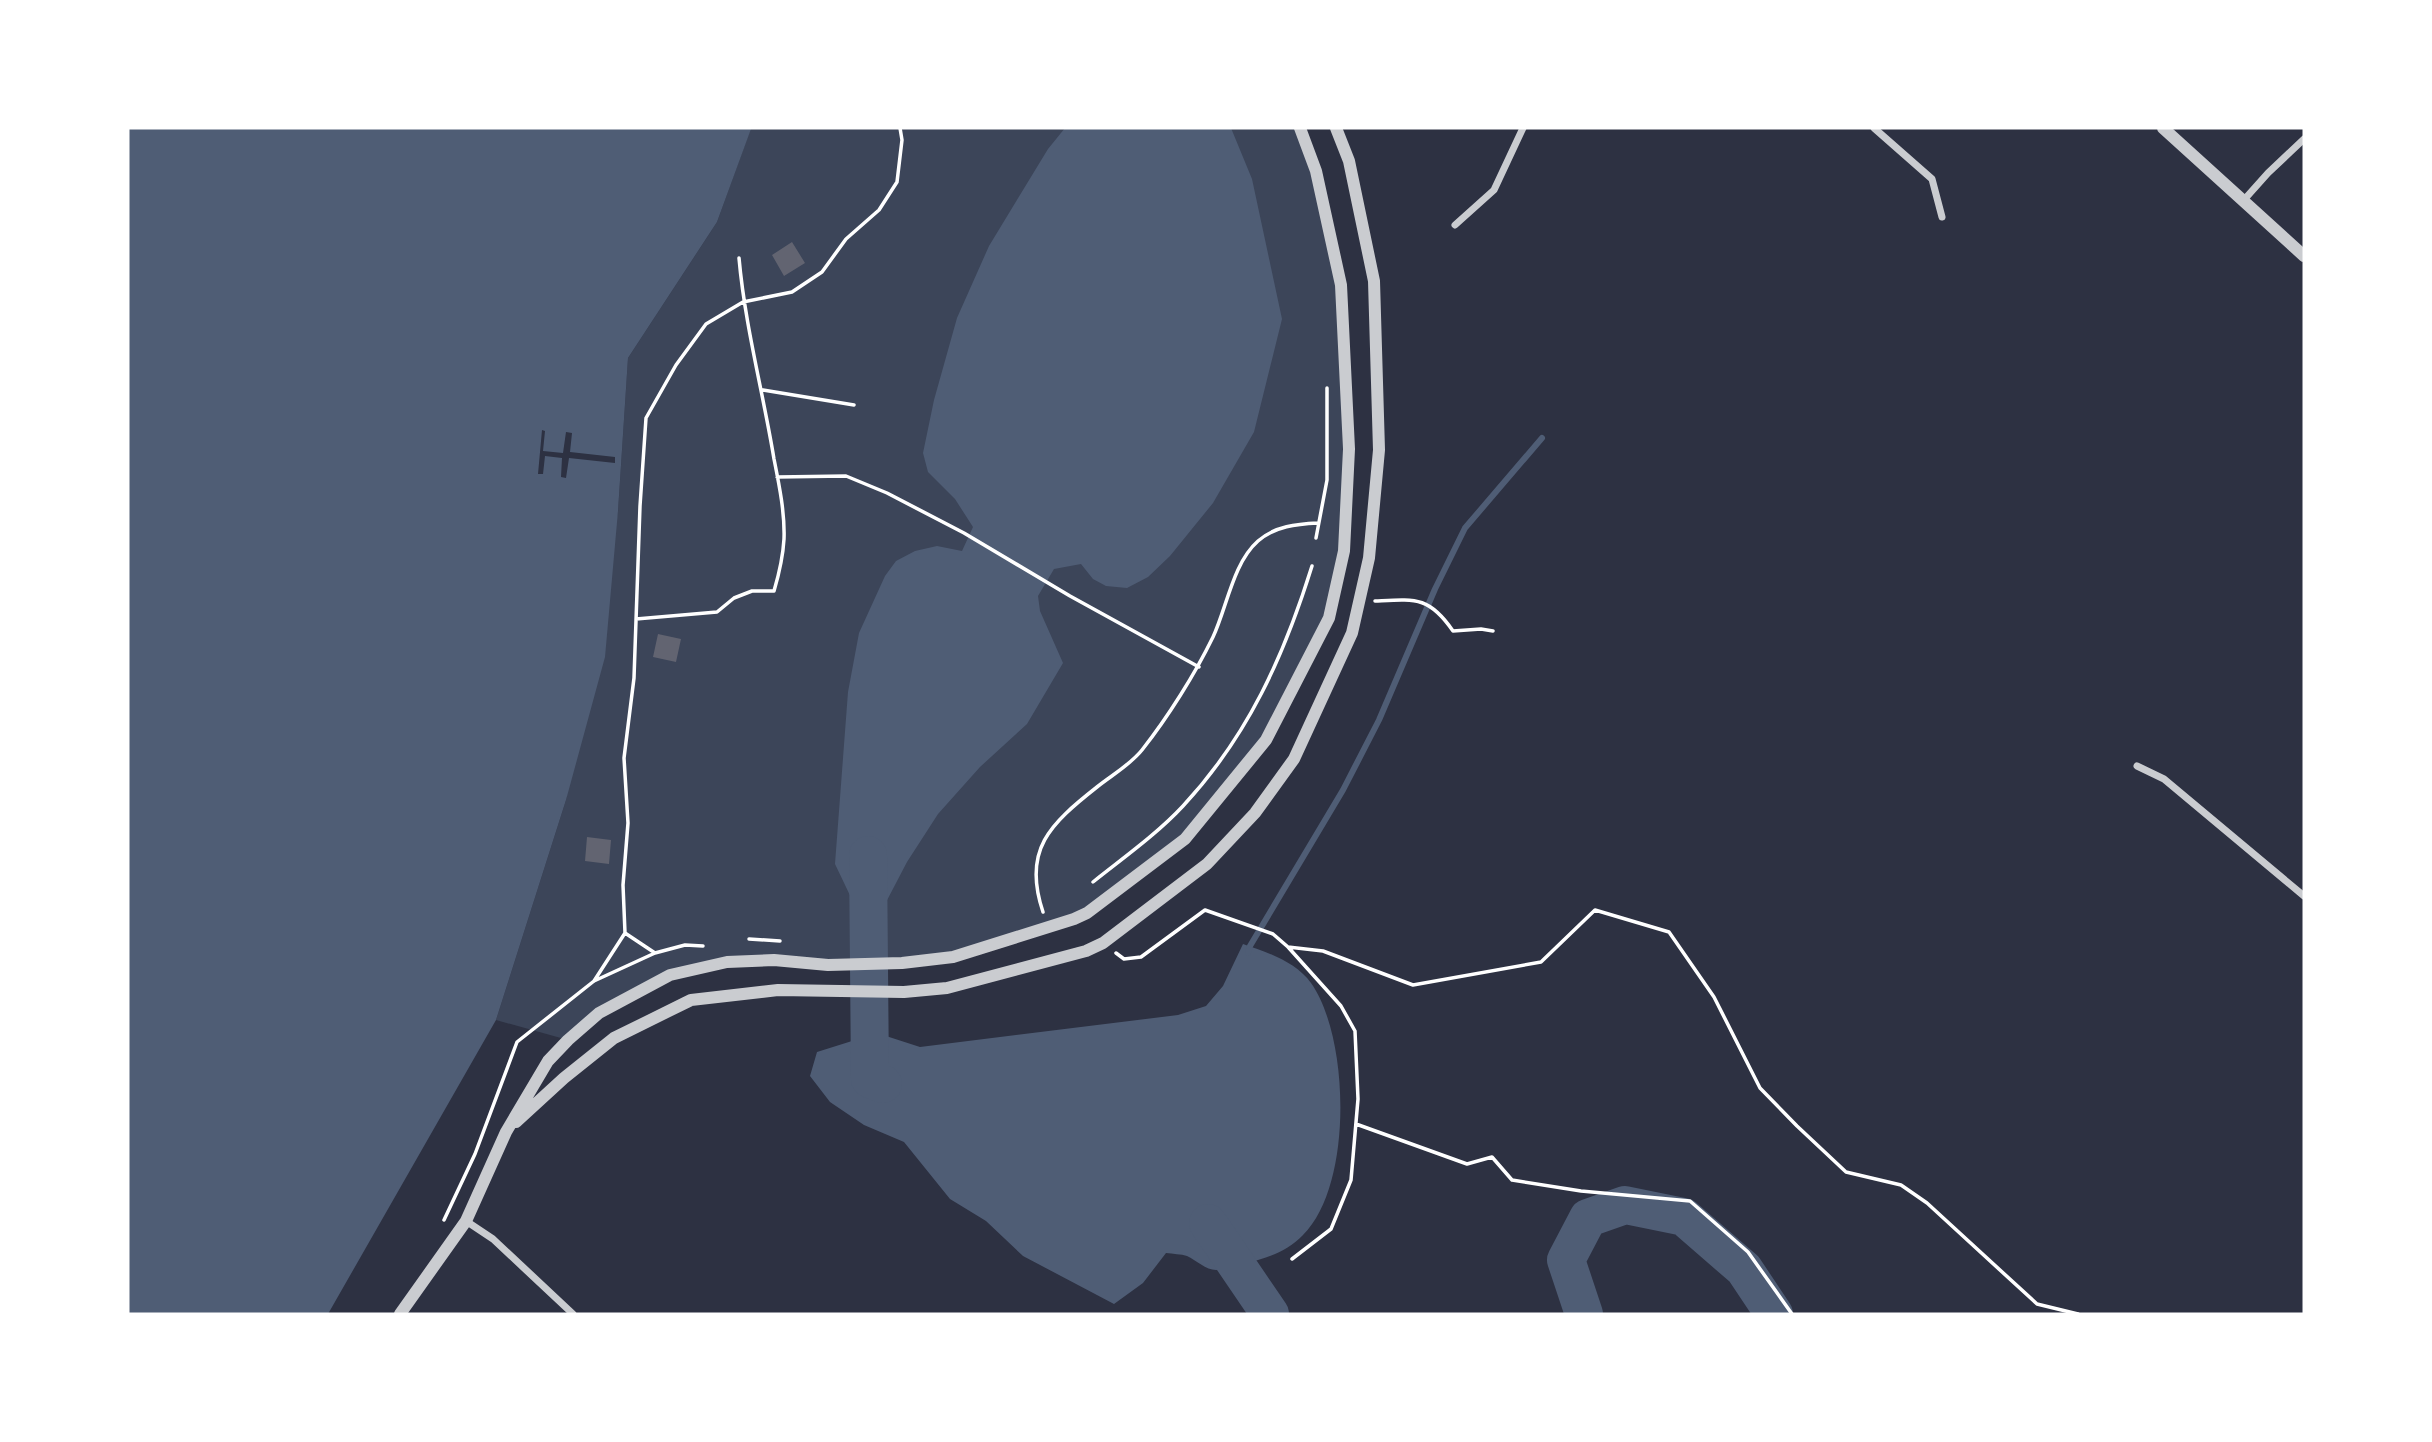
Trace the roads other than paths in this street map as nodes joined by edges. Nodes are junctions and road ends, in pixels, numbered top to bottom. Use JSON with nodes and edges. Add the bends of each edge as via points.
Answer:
{"nodes":[{"id":1,"x":1300,"y":128,"type":"edge"},
{"id":2,"x":1336,"y":128,"type":"edge"},
{"id":3,"x":1523,"y":128,"type":"edge"},
{"id":4,"x":1874,"y":128,"type":"edge"},
{"id":5,"x":2163,"y":128,"type":"edge"},
{"id":6,"x":2304,"y":139,"type":"edge"},
{"id":7,"x":2242,"y":201,"type":"junction"},
{"id":8,"x":1942,"y":217,"type":"dead end"},
{"id":9,"x":1455,"y":225,"type":"dead end"},
{"id":10,"x":2304,"y":256,"type":"edge"},
{"id":11,"x":2137,"y":766,"type":"dead end"},
{"id":12,"x":2304,"y":896,"type":"edge"},
{"id":13,"x":506,"y":1132,"type":"junction"},
{"id":14,"x":466,"y":1222,"type":"junction"},
{"id":15,"x":400,"y":1314,"type":"edge"},
{"id":16,"x":572,"y":1314,"type":"edge"}],
"edges":[{"from":1,"to":13,"type":"street","via":[[1316,170],[1341,285],[1349,449],[1344,551],[1329,618],[1266,740],[1185,839],[1087,913],[953,957],[828,965],[727,962],[670,975],[599,1013],[568,1040],[548,1061]]},
{"from":2,"to":13,"type":"street","via":[[1349,161],[1374,281],[1379,450],[1369,558],[1352,633],[1294,759],[1255,813],[1207,864],[1086,951],[947,989],[778,990],[691,1000],[614,1038]]},
{"from":3,"to":9,"type":"street","via":[[1494,190]]},
{"from":4,"to":8,"type":"street","via":[[1933,179]]},
{"from":5,"to":7,"type":"street"},
{"from":6,"to":7,"type":"street"},
{"from":7,"to":10,"type":"street"},
{"from":11,"to":12,"type":"street","via":[[2164,779]]},
{"from":13,"to":14,"type":"street"},
{"from":14,"to":15,"type":"street"},
{"from":14,"to":16,"type":"street","via":[[493,1239]]}]}
